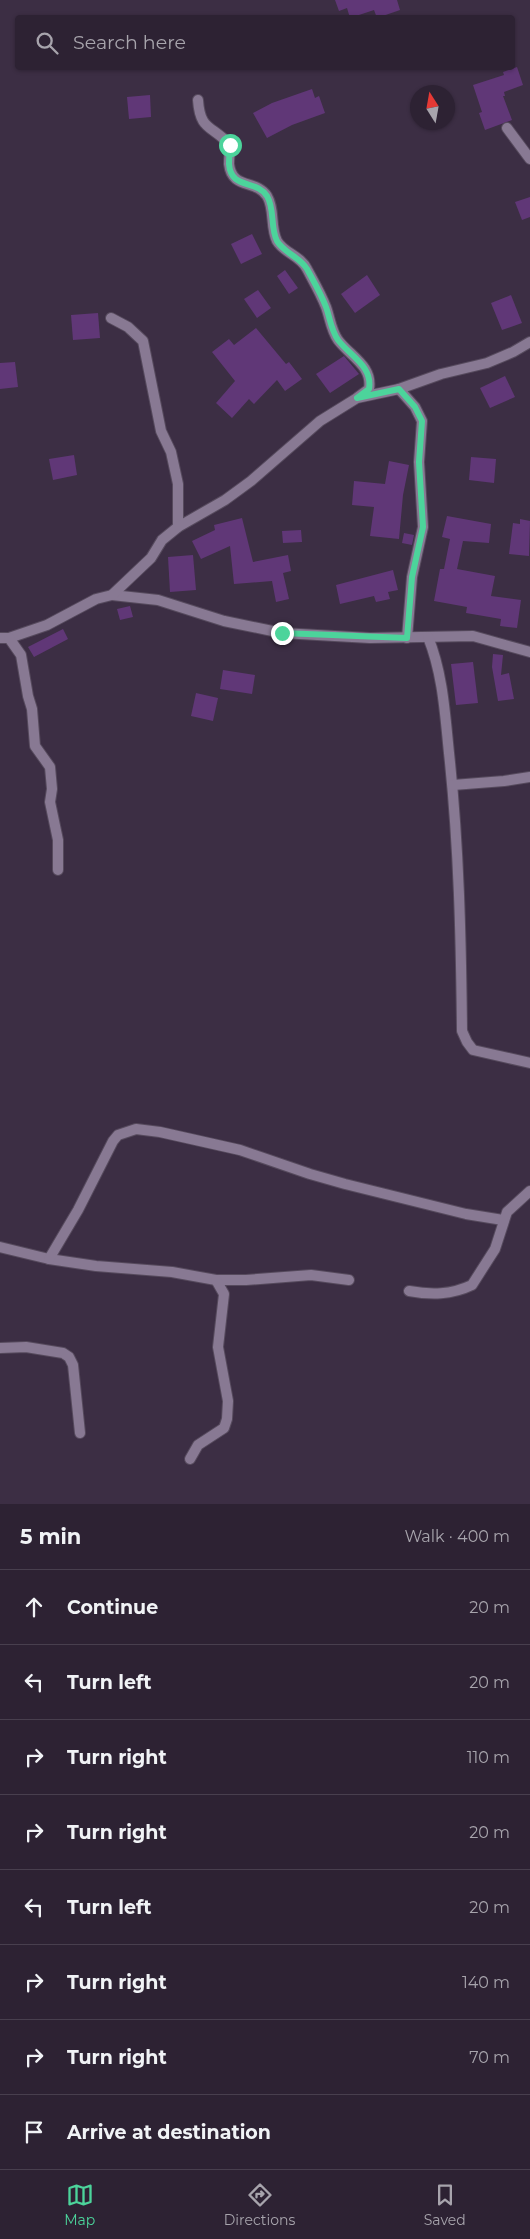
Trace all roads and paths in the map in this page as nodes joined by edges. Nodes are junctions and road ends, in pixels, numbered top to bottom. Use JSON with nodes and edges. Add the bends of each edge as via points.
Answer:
{"nodes":[{"id":1,"x":198,"y":100,"type":"dead end"},
{"id":2,"x":507,"y":128,"type":"dead end"},
{"id":3,"x":530,"y":160,"type":"edge"},
{"id":4,"x":111,"y":318,"type":"dead end"},
{"id":5,"x":530,"y":342,"type":"edge"},
{"id":6,"x":399,"y":389,"type":"junction"},
{"id":7,"x":357,"y":398,"type":"junction"},
{"id":8,"x":178,"y":527,"type":"junction"},
{"id":9,"x":112,"y":595,"type":"junction"},
{"id":10,"x":428,"y":637,"type":"junction"},
{"id":11,"x":5,"y":638,"type":"edge"},
{"id":12,"x":407,"y":638,"type":"junction"},
{"id":13,"x":530,"y":652,"type":"edge"},
{"id":14,"x":530,"y":777,"type":"edge"},
{"id":15,"x":453,"y":785,"type":"junction"},
{"id":16,"x":58,"y":870,"type":"dead end"},
{"id":17,"x":530,"y":1063,"type":"edge"},
{"id":18,"x":530,"y":1191,"type":"edge"},
{"id":19,"x":503,"y":1220,"type":"junction"},
{"id":20,"x":0,"y":1247,"type":"edge"},
{"id":21,"x":48,"y":1259,"type":"junction"},
{"id":22,"x":216,"y":1280,"type":"junction"},
{"id":23,"x":348,"y":1280,"type":"dead end"},
{"id":24,"x":409,"y":1291,"type":"dead end"},
{"id":25,"x":0,"y":1348,"type":"edge"},
{"id":26,"x":80,"y":1433,"type":"dead end"},
{"id":27,"x":190,"y":1459,"type":"dead end"}],
"edges":[{"from":1,"to":7,"type":"street","via":[[199,115],[204,123],[230,145],[229,164],[234,178],[256,187],[268,197],[277,240],[307,268],[338,340],[368,372],[369,389]]},
{"from":2,"to":3,"type":"street"},
{"from":4,"to":8,"type":"street","via":[[128,327],[143,341],[161,431],[171,452],[178,484]]},
{"from":5,"to":6,"type":"street","via":[[487,363]]},
{"from":6,"to":7,"type":"street"},
{"from":6,"to":12,"type":"street","via":[[422,421],[419,462],[423,527],[412,577]]},
{"from":7,"to":8,"type":"street","via":[[320,421],[225,500]]},
{"from":8,"to":9,"type":"street","via":[[162,540],[152,558]]},
{"from":9,"to":11,"type":"street","via":[[96,599],[47,625]]},
{"from":9,"to":12,"type":"street","via":[[158,600],[224,621],[282,633]]},
{"from":10,"to":12,"type":"street"},
{"from":10,"to":13,"type":"street","via":[[473,636]]},
{"from":10,"to":15,"type":"street","via":[[442,686]]},
{"from":11,"to":16,"type":"street","via":[[21,655],[32,709],[35,746],[50,767],[50,802],[58,840]]},
{"from":14,"to":15,"type":"street"},
{"from":15,"to":17,"type":"street","via":[[461,901],[462,1031],[473,1050]]},
{"from":18,"to":19,"type":"street","via":[[506,1212]]},
{"from":19,"to":21,"type":"street","via":[[466,1214],[336,1181],[240,1150],[136,1129],[118,1135],[113,1141],[78,1210]]},
{"from":19,"to":24,"type":"street","via":[[495,1249],[472,1285],[440,1294]]},
{"from":20,"to":21,"type":"street"},
{"from":21,"to":22,"type":"street"},
{"from":22,"to":23,"type":"street","via":[[311,1274]]},
{"from":22,"to":27,"type":"street","via":[[224,1294],[218,1347],[228,1401],[227,1420],[224,1428],[198,1445]]},
{"from":25,"to":26,"type":"street","via":[[26,1348],[63,1353],[69,1357],[73,1366]]}]}
